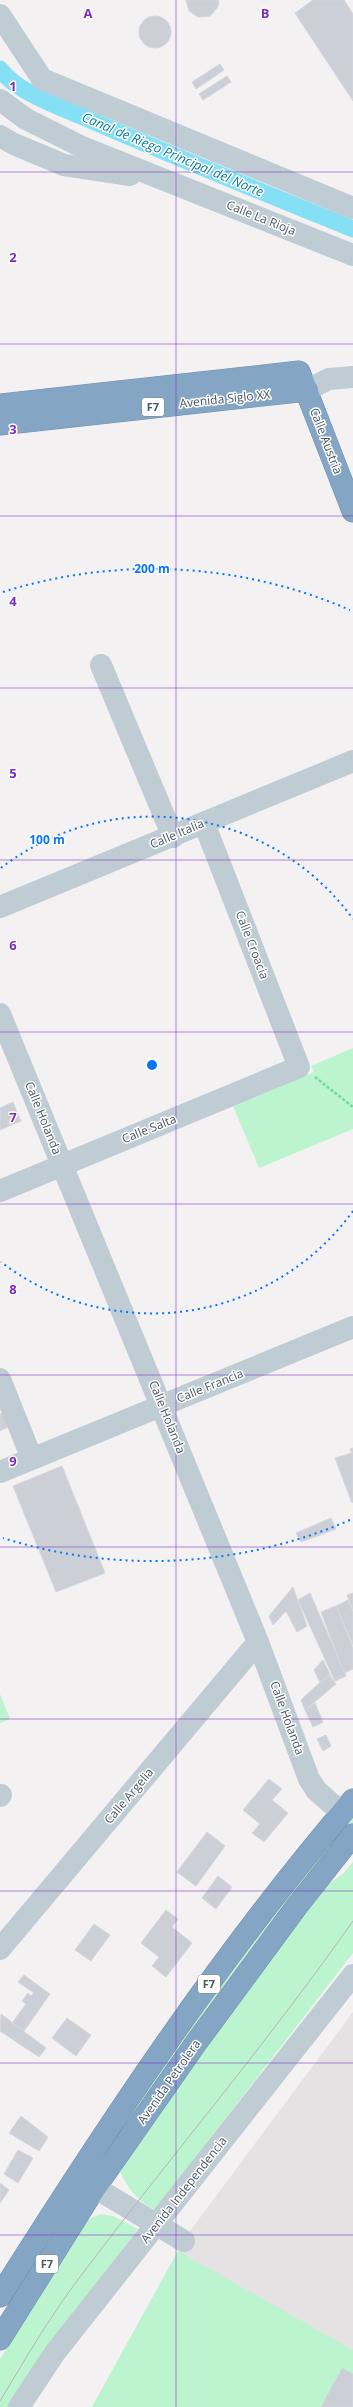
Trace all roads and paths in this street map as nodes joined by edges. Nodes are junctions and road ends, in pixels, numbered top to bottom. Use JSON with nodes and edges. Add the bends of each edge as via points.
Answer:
{"nodes":[{"id":1,"x":0,"y":15,"type":"edge"},
{"id":2,"x":0,"y":100,"type":"edge"},
{"id":3,"x":0,"y":136,"type":"edge"},
{"id":4,"x":168,"y":181,"type":"junction"},
{"id":5,"x":353,"y":208,"type":"edge"},
{"id":6,"x":353,"y":255,"type":"edge"},
{"id":7,"x":353,"y":377,"type":"edge"},
{"id":8,"x":303,"y":381,"type":"junction"},
{"id":9,"x":0,"y":405,"type":"edge"},
{"id":10,"x":0,"y":424,"type":"edge"},
{"id":11,"x":353,"y":511,"type":"edge"},
{"id":12,"x":101,"y":665,"type":"dead end"},
{"id":13,"x":353,"y":761,"type":"edge"},
{"id":14,"x":204,"y":823,"type":"junction"},
{"id":15,"x":173,"y":837,"type":"junction"},
{"id":16,"x":0,"y":907,"type":"edge"},
{"id":17,"x":0,"y":1014,"type":"edge"},
{"id":18,"x":299,"y":1068,"type":"junction"},
{"id":19,"x":353,"y":1107,"type":"edge"},
{"id":20,"x":62,"y":1165,"type":"junction"},
{"id":21,"x":0,"y":1192,"type":"edge"},
{"id":22,"x":353,"y":1328,"type":"edge"},
{"id":23,"x":0,"y":1379,"type":"edge"},
{"id":24,"x":162,"y":1405,"type":"junction"},
{"id":25,"x":32,"y":1459,"type":"junction"},
{"id":26,"x":0,"y":1472,"type":"edge"},
{"id":27,"x":258,"y":1642,"type":"junction"},
{"id":28,"x":347,"y":1806,"type":"edge"},
{"id":29,"x":353,"y":1835,"type":"edge"},
{"id":30,"x":0,"y":1949,"type":"edge"},
{"id":31,"x":353,"y":1974,"type":"edge"},
{"id":32,"x":76,"y":2176,"type":"junction"},
{"id":33,"x":94,"y":2189,"type":"junction"},
{"id":34,"x":156,"y":2226,"type":"junction"},
{"id":35,"x":184,"y":2242,"type":"dead end"},
{"id":36,"x":0,"y":2296,"type":"edge"},
{"id":37,"x":0,"y":2339,"type":"edge"},
{"id":38,"x":19,"y":2407,"type":"edge"}],
"edges":[{"from":1,"to":5,"type":"street","via":[[42,79]]},
{"from":2,"to":4,"type":"street","name":"Calle La Rioja","via":[[26,119],[68,140]]},
{"from":3,"to":4,"type":"street","name":"Calle La Rioja","via":[[64,165]]},
{"from":4,"to":6,"type":"street","name":"Calle La Rioja"},
{"from":7,"to":8,"type":"street","name":"Avenida Siglo XX"},
{"from":8,"to":9,"type":"highway","name":"Avenida Siglo XX","number":"F7"},
{"from":8,"to":10,"type":"highway","name":"Avenida Siglo XX","number":"F7"},
{"from":8,"to":11,"type":"highway","name":"Calle Austria"},
{"from":12,"to":15,"type":"street"},
{"from":13,"to":14,"type":"street","name":"Calle Italia"},
{"from":14,"to":15,"type":"street","name":"Calle Italia"},
{"from":14,"to":18,"type":"street","name":"Calle Croacia"},
{"from":15,"to":16,"type":"street","name":"Calle Italia"},
{"from":17,"to":20,"type":"street","name":"Calle Holanda"},
{"from":18,"to":19,"type":"path","via":[[317,1078]]},
{"from":18,"to":20,"type":"street","name":"Calle Salta"},
{"from":20,"to":21,"type":"street","name":"Calle Salta"},
{"from":20,"to":24,"type":"street","name":"Calle Holanda"},
{"from":22,"to":24,"type":"street","name":"Calle Francia"},
{"from":23,"to":25,"type":"street"},
{"from":24,"to":25,"type":"street","name":"Calle Francia"},
{"from":24,"to":27,"type":"street","name":"Calle Holanda"},
{"from":25,"to":26,"type":"street","name":"Calle Francia"},
{"from":27,"to":28,"type":"street","name":"Calle Holanda","via":[[309,1780],[316,1790]]},
{"from":27,"to":30,"type":"street","name":"Calle Argelia"},
{"from":28,"to":32,"type":"highway","name":"Avenida Petrolera","number":"F7","via":[[233,1951]]},
{"from":29,"to":33,"type":"highway","name":"Avenida Petrolera","number":"F7","via":[[196,2043]]},
{"from":31,"to":34,"type":"street","name":"Avenida Independencia"},
{"from":32,"to":33,"type":"street"},
{"from":32,"to":36,"type":"highway","name":"Avenida Petrolera","number":"F7"},
{"from":33,"to":34,"type":"street"},
{"from":33,"to":37,"type":"highway","name":"Avenida Petrolera","number":"F7"},
{"from":34,"to":35,"type":"street"},
{"from":34,"to":38,"type":"street","name":"Avenida Independencia","via":[[54,2354]]}]}
